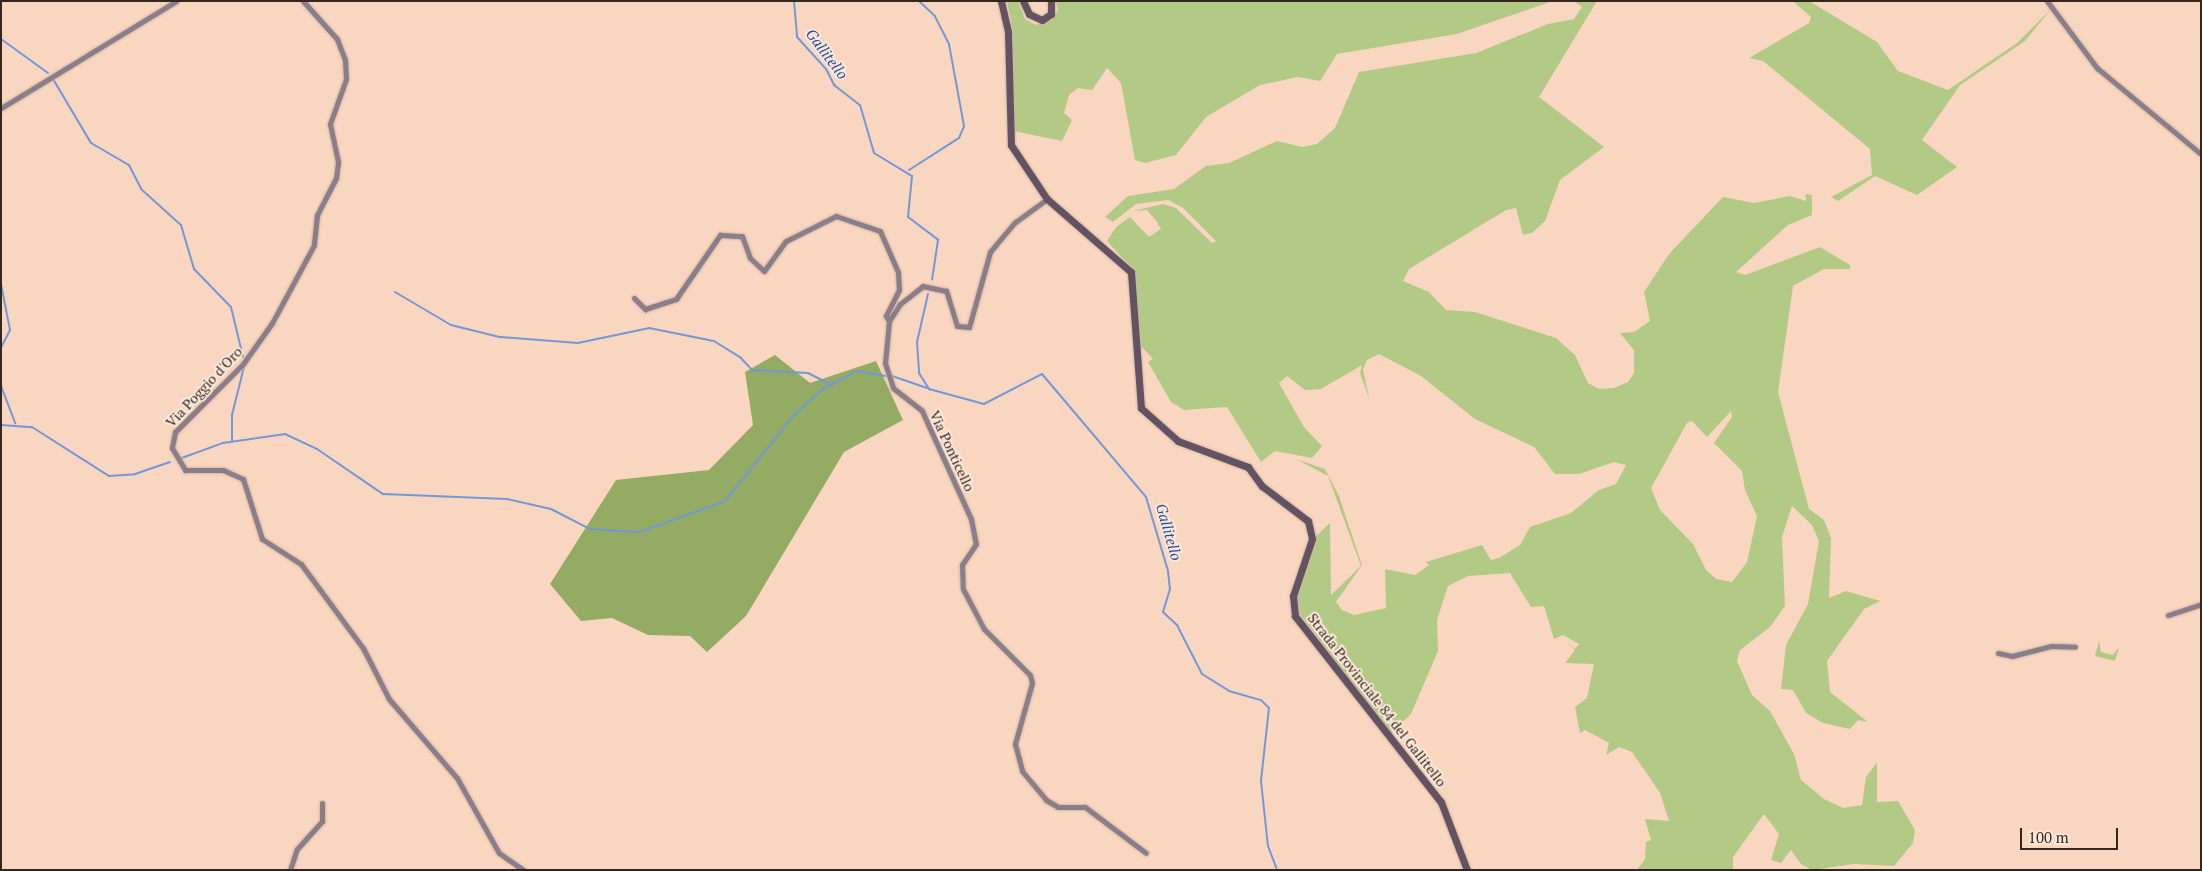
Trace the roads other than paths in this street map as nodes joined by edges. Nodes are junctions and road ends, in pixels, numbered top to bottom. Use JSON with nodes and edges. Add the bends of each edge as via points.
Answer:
{"nodes":[{"id":1,"x":176,"y":1,"type":"edge"},
{"id":2,"x":303,"y":1,"type":"edge"},
{"id":3,"x":1001,"y":1,"type":"edge"},
{"id":4,"x":1023,"y":1,"type":"edge"},
{"id":5,"x":1051,"y":1,"type":"edge"},
{"id":6,"x":2047,"y":1,"type":"edge"},
{"id":7,"x":1,"y":108,"type":"edge"},
{"id":8,"x":2201,"y":154,"type":"edge"},
{"id":9,"x":1047,"y":199,"type":"junction"},
{"id":10,"x":634,"y":298,"type":"dead end"},
{"id":11,"x":888,"y":321,"type":"junction"},
{"id":12,"x":2201,"y":604,"type":"edge"},
{"id":13,"x":2168,"y":615,"type":"dead end"},
{"id":14,"x":2075,"y":647,"type":"dead end"},
{"id":15,"x":1998,"y":652,"type":"dead end"},
{"id":16,"x":322,"y":803,"type":"dead end"},
{"id":17,"x":1146,"y":853,"type":"dead end"},
{"id":18,"x":290,"y":870,"type":"edge"},
{"id":19,"x":523,"y":870,"type":"edge"},
{"id":20,"x":1467,"y":870,"type":"edge"}],
"edges":[{"from":1,"to":7,"type":"street"},
{"from":2,"to":19,"type":"street","name":"Via Poggio d'Oro","via":[[332,33],[344,55],[346,78],[330,124],[338,162],[336,178],[317,215],[312,250],[272,323],[243,364],[175,432],[172,448],[185,470],[223,470],[243,479],[262,539],[301,564],[363,648],[389,698],[413,731],[442,759],[499,854]]},
{"from":3,"to":9,"type":"street","name":"Strada Provinciale 84 del Gallitello","via":[[1008,32],[1010,140]]},
{"from":4,"to":5,"type":"street","via":[[1029,14],[1042,20],[1051,14]]},
{"from":6,"to":8,"type":"street","via":[[2096,68]]},
{"from":9,"to":11,"type":"street","via":[[1015,222],[990,252],[968,327],[957,326],[951,299],[936,286],[914,292]]},
{"from":9,"to":20,"type":"street","name":"Strada Provinciale 84 del Gallitello","via":[[1131,272],[1137,298],[1137,397],[1145,414],[1178,441],[1240,462],[1272,495],[1308,521],[1312,539],[1293,596],[1295,616],[1440,802]]},
{"from":10,"to":11,"type":"street","name":"Via Ponticello","via":[[645,308],[676,299],[720,235],[742,236],[750,258],[764,271],[786,241],[836,216],[880,231],[898,272],[899,290],[886,316]]},
{"from":11,"to":17,"type":"street","name":"Via Ponticello","via":[[884,339],[888,378],[893,388],[922,411],[967,507],[976,544],[962,565],[963,589],[984,629],[1030,675],[1032,683],[1015,744],[1022,770],[1046,800],[1058,807],[1085,807]]},
{"from":12,"to":13,"type":"street"},
{"from":14,"to":15,"type":"street","via":[[2051,646],[2012,656]]},
{"from":16,"to":18,"type":"street","via":[[322,821],[297,848]]}]}
